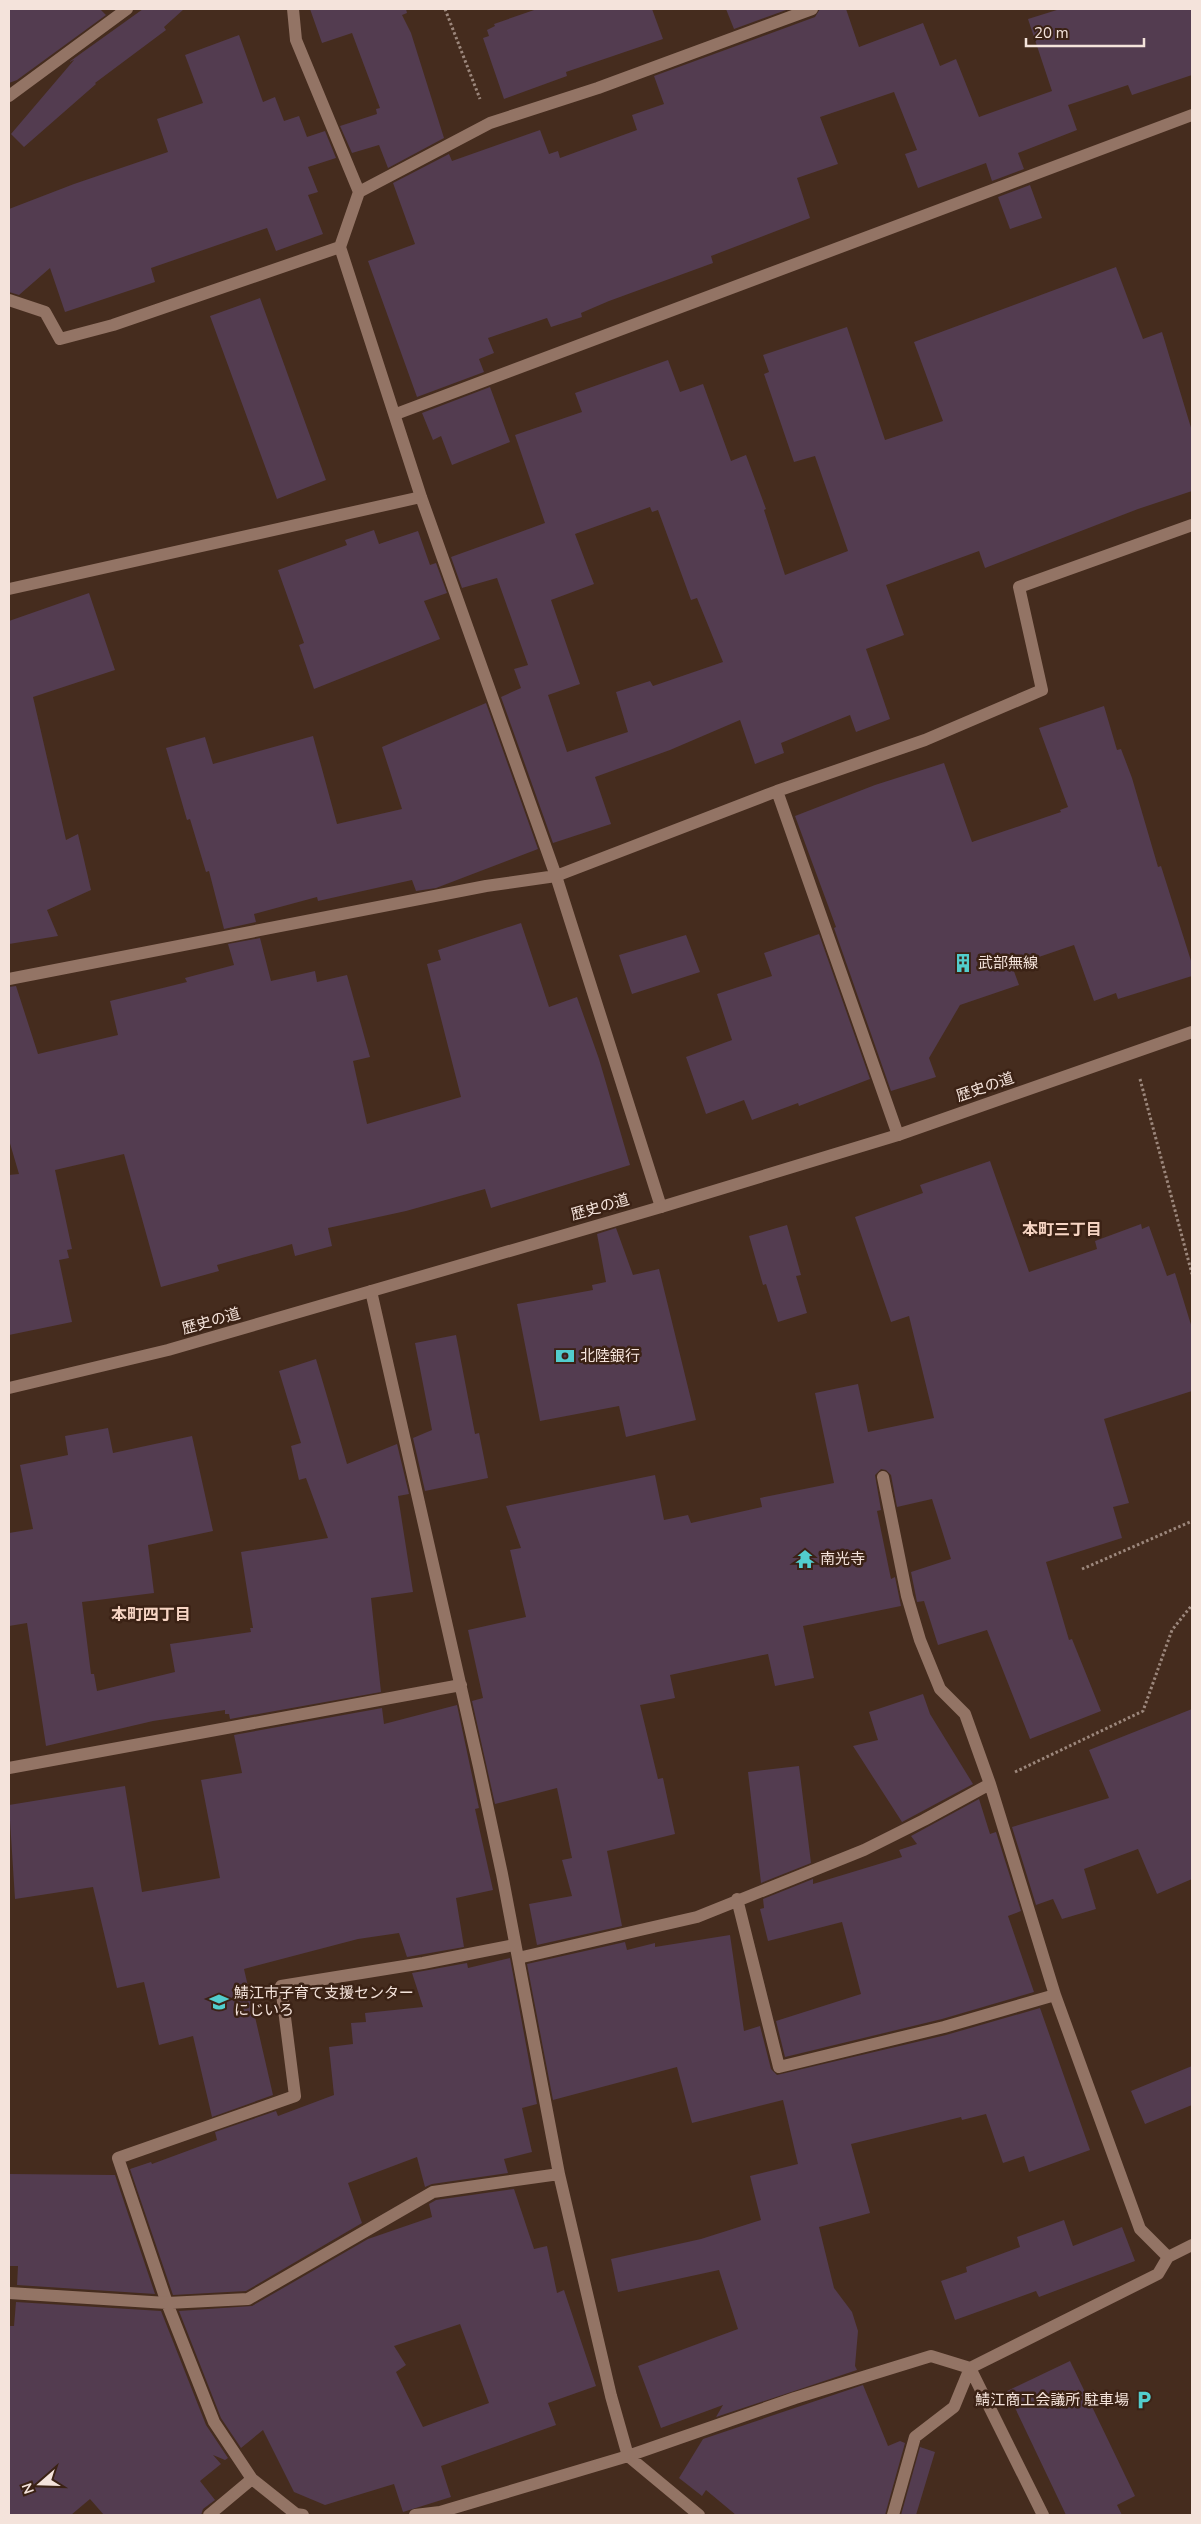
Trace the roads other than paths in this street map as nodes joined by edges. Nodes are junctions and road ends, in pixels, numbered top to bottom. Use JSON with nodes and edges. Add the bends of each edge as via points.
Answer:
{"nodes":[{"id":1,"x":127,"y":9,"type":"edge"},
{"id":2,"x":293,"y":9,"type":"edge"},
{"id":3,"x":812,"y":9,"type":"edge"},
{"id":4,"x":9,"y":96,"type":"edge"},
{"id":5,"x":1192,"y":115,"type":"edge"},
{"id":6,"x":359,"y":192,"type":"junction"},
{"id":7,"x":340,"y":247,"type":"junction"},
{"id":8,"x":9,"y":300,"type":"edge"},
{"id":9,"x":396,"y":414,"type":"junction"},
{"id":10,"x":421,"y":498,"type":"junction"},
{"id":11,"x":1192,"y":525,"type":"edge"},
{"id":12,"x":9,"y":589,"type":"edge"},
{"id":13,"x":777,"y":790,"type":"junction"},
{"id":14,"x":556,"y":876,"type":"junction"},
{"id":15,"x":9,"y":979,"type":"edge"},
{"id":16,"x":1192,"y":1032,"type":"edge"},
{"id":17,"x":898,"y":1134,"type":"junction"},
{"id":18,"x":661,"y":1207,"type":"junction"},
{"id":19,"x":371,"y":1291,"type":"junction"},
{"id":20,"x":9,"y":1388,"type":"edge"},
{"id":21,"x":883,"y":1477,"type":"dead end"},
{"id":22,"x":460,"y":1685,"type":"junction"},
{"id":23,"x":9,"y":1768,"type":"edge"},
{"id":24,"x":990,"y":1784,"type":"junction"},
{"id":25,"x":737,"y":1898,"type":"junction"},
{"id":26,"x":514,"y":1944,"type":"junction"},
{"id":27,"x":518,"y":1958,"type":"junction"},
{"id":28,"x":1056,"y":1995,"type":"junction"},
{"id":29,"x":559,"y":2174,"type":"junction"},
{"id":30,"x":1192,"y":2245,"type":"edge"},
{"id":31,"x":1168,"y":2257,"type":"junction"},
{"id":32,"x":9,"y":2293,"type":"edge"},
{"id":33,"x":167,"y":2303,"type":"junction"},
{"id":34,"x":970,"y":2368,"type":"junction"},
{"id":35,"x":628,"y":2456,"type":"junction"},
{"id":36,"x":252,"y":2479,"type":"junction"},
{"id":37,"x":209,"y":2515,"type":"edge"},
{"id":38,"x":303,"y":2515,"type":"edge"},
{"id":39,"x":415,"y":2515,"type":"edge"},
{"id":40,"x":699,"y":2515,"type":"edge"},
{"id":41,"x":893,"y":2515,"type":"edge"},
{"id":42,"x":1043,"y":2515,"type":"edge"}],
"edges":[{"from":1,"to":4,"type":"street"},
{"from":2,"to":6,"type":"street","via":[[296,40]]},
{"from":3,"to":6,"type":"street","via":[[598,88],[490,123]]},
{"from":5,"to":9,"type":"street"},
{"from":6,"to":7,"type":"street"},
{"from":7,"to":8,"type":"street","via":[[113,325],[60,339],[45,312]]},
{"from":7,"to":9,"type":"street"},
{"from":9,"to":10,"type":"street"},
{"from":10,"to":12,"type":"street"},
{"from":10,"to":14,"type":"street"},
{"from":11,"to":13,"type":"street","via":[[1019,586],[1042,690],[925,740]]},
{"from":13,"to":14,"type":"street"},
{"from":13,"to":17,"type":"street"},
{"from":14,"to":15,"type":"street","via":[[486,886]]},
{"from":14,"to":18,"type":"street"},
{"from":16,"to":17,"type":"street","name":"歴史の道"},
{"from":17,"to":18,"type":"street","name":"歴史の道"},
{"from":18,"to":19,"type":"street","name":"歴史の道"},
{"from":19,"to":20,"type":"street","name":"歴史の道","via":[[168,1350]]},
{"from":19,"to":22,"type":"street"},
{"from":21,"to":24,"type":"street","via":[[920,1640],[940,1689],[965,1714]]},
{"from":22,"to":23,"type":"street"},
{"from":22,"to":26,"type":"street","via":[[502,1874]]},
{"from":24,"to":25,"type":"street","via":[[864,1850]]},
{"from":24,"to":28,"type":"street"},
{"from":25,"to":27,"type":"street","via":[[697,1916]]},
{"from":25,"to":28,"type":"street","via":[[779,2067],[944,2027]]},
{"from":26,"to":27,"type":"street"},
{"from":26,"to":33,"type":"street","via":[[423,1963],[281,1986],[295,2096],[118,2158]]},
{"from":27,"to":29,"type":"street"},
{"from":28,"to":31,"type":"street","via":[[1140,2229]]},
{"from":29,"to":33,"type":"street","via":[[433,2192],[248,2299]]},
{"from":29,"to":35,"type":"street","via":[[610,2396]]},
{"from":30,"to":31,"type":"street"},
{"from":31,"to":34,"type":"street","via":[[1158,2274]]},
{"from":32,"to":33,"type":"street"},
{"from":33,"to":36,"type":"street","via":[[214,2422]]},
{"from":34,"to":35,"type":"street","via":[[931,2356],[795,2398]]},
{"from":34,"to":41,"type":"street","via":[[954,2406],[915,2437]]},
{"from":34,"to":42,"type":"street"},
{"from":35,"to":39,"type":"street","via":[[440,2512]]},
{"from":35,"to":40,"type":"street"},
{"from":36,"to":37,"type":"street"},
{"from":36,"to":38,"type":"street","via":[[296,2514]]}]}
